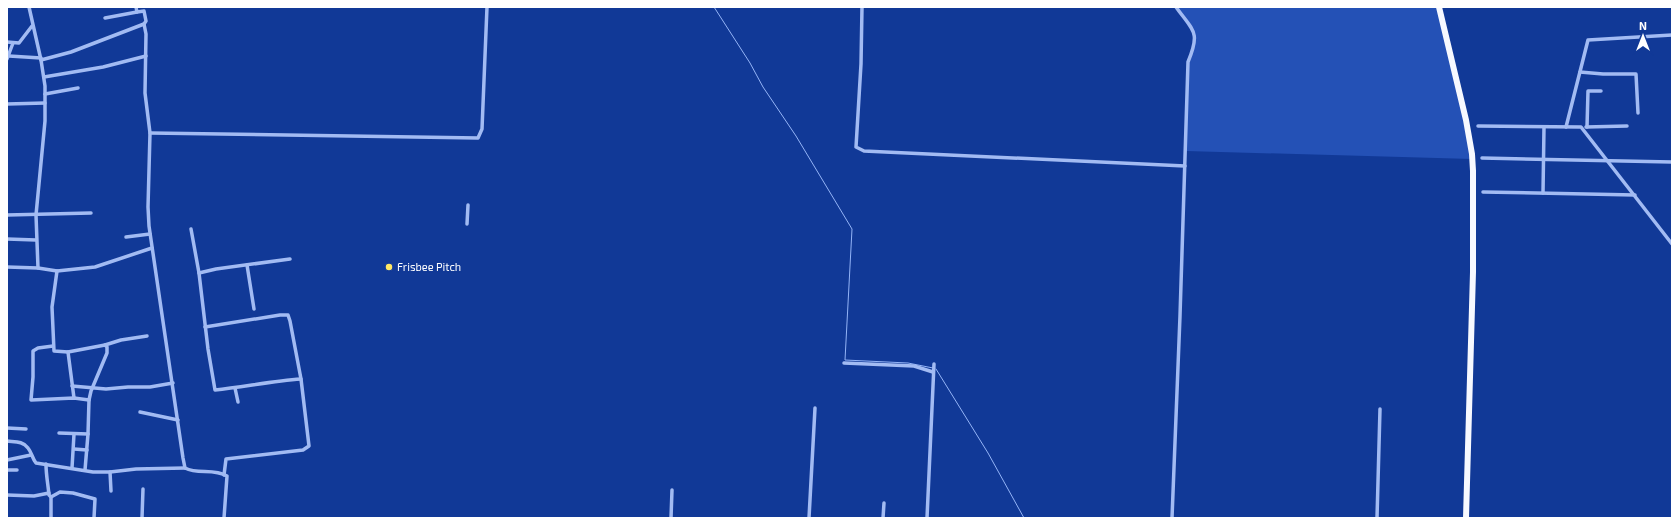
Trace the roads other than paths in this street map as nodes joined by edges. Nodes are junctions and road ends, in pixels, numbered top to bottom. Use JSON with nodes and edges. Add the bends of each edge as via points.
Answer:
{"nodes":[{"id":1,"x":30,"y":7,"type":"edge"},
{"id":2,"x":136,"y":7,"type":"edge"},
{"id":3,"x":487,"y":7,"type":"edge"},
{"id":4,"x":862,"y":7,"type":"edge"},
{"id":5,"x":1176,"y":7,"type":"edge"},
{"id":6,"x":1439,"y":7,"type":"edge"},
{"id":7,"x":137,"y":12,"type":"junction"},
{"id":8,"x":105,"y":18,"type":"dead end"},
{"id":9,"x":144,"y":24,"type":"junction"},
{"id":10,"x":32,"y":26,"type":"junction"},
{"id":11,"x":1672,"y":35,"type":"edge"},
{"id":12,"x":7,"y":42,"type":"edge"},
{"id":13,"x":13,"y":42,"type":"junction"},
{"id":14,"x":146,"y":56,"type":"junction"},
{"id":15,"x":8,"y":57,"type":"edge"},
{"id":16,"x":41,"y":59,"type":"junction"},
{"id":17,"x":1580,"y":72,"type":"junction"},
{"id":18,"x":44,"y":77,"type":"junction"},
{"id":19,"x":78,"y":88,"type":"dead end"},
{"id":20,"x":1601,"y":91,"type":"dead end"},
{"id":21,"x":45,"y":94,"type":"junction"},
{"id":22,"x":7,"y":104,"type":"edge"},
{"id":23,"x":45,"y":104,"type":"junction"},
{"id":24,"x":1638,"y":113,"type":"dead end"},
{"id":25,"x":1478,"y":126,"type":"dead end"},
{"id":26,"x":1627,"y":126,"type":"dead end"},
{"id":27,"x":1544,"y":127,"type":"junction"},
{"id":28,"x":1566,"y":127,"type":"junction"},
{"id":29,"x":1581,"y":127,"type":"junction"},
{"id":30,"x":1587,"y":127,"type":"junction"},
{"id":31,"x":150,"y":133,"type":"junction"},
{"id":32,"x":1482,"y":158,"type":"dead end"},
{"id":33,"x":1544,"y":161,"type":"junction"},
{"id":34,"x":1608,"y":162,"type":"junction"},
{"id":35,"x":1672,"y":162,"type":"edge"},
{"id":36,"x":1186,"y":166,"type":"junction"},
{"id":37,"x":1483,"y":192,"type":"dead end"},
{"id":38,"x":1543,"y":193,"type":"junction"},
{"id":39,"x":1635,"y":195,"type":"junction"},
{"id":40,"x":468,"y":205,"type":"dead end"},
{"id":41,"x":92,"y":213,"type":"dead end"},
{"id":42,"x":7,"y":215,"type":"edge"},
{"id":43,"x":36,"y":215,"type":"junction"},
{"id":44,"x":467,"y":224,"type":"dead end"},
{"id":45,"x":191,"y":229,"type":"dead end"},
{"id":46,"x":150,"y":234,"type":"junction"},
{"id":47,"x":126,"y":237,"type":"dead end"},
{"id":48,"x":7,"y":239,"type":"edge"},
{"id":49,"x":36,"y":240,"type":"junction"},
{"id":50,"x":1672,"y":244,"type":"edge"},
{"id":51,"x":152,"y":248,"type":"junction"},
{"id":52,"x":290,"y":259,"type":"dead end"},
{"id":53,"x":247,"y":265,"type":"junction"},
{"id":54,"x":7,"y":267,"type":"edge"},
{"id":55,"x":38,"y":268,"type":"junction"},
{"id":56,"x":57,"y":271,"type":"junction"},
{"id":57,"x":199,"y":273,"type":"junction"},
{"id":58,"x":254,"y":308,"type":"dead end"},
{"id":59,"x":205,"y":327,"type":"junction"},
{"id":60,"x":146,"y":336,"type":"dead end"},
{"id":61,"x":105,"y":345,"type":"junction"},
{"id":62,"x":53,"y":346,"type":"junction"},
{"id":63,"x":68,"y":352,"type":"junction"},
{"id":64,"x":844,"y":363,"type":"dead end"},
{"id":65,"x":934,"y":364,"type":"dead end"},
{"id":66,"x":933,"y":372,"type":"junction"},
{"id":67,"x":301,"y":379,"type":"junction"},
{"id":68,"x":173,"y":383,"type":"junction"},
{"id":69,"x":72,"y":386,"type":"junction"},
{"id":70,"x":92,"y":388,"type":"junction"},
{"id":71,"x":235,"y":388,"type":"junction"},
{"id":72,"x":74,"y":398,"type":"junction"},
{"id":73,"x":89,"y":400,"type":"junction"},
{"id":74,"x":238,"y":402,"type":"dead end"},
{"id":75,"x":815,"y":408,"type":"dead end"},
{"id":76,"x":1380,"y":409,"type":"dead end"},
{"id":77,"x":140,"y":412,"type":"dead end"},
{"id":78,"x":178,"y":420,"type":"junction"},
{"id":79,"x":7,"y":428,"type":"edge"},
{"id":80,"x":26,"y":429,"type":"dead end"},
{"id":81,"x":59,"y":434,"type":"dead end"},
{"id":82,"x":74,"y":434,"type":"junction"},
{"id":83,"x":88,"y":434,"type":"junction"},
{"id":84,"x":7,"y":441,"type":"edge"},
{"id":85,"x":74,"y":449,"type":"junction"},
{"id":86,"x":87,"y":450,"type":"junction"},
{"id":87,"x":31,"y":455,"type":"junction"},
{"id":88,"x":7,"y":460,"type":"edge"},
{"id":89,"x":46,"y":464,"type":"junction"},
{"id":90,"x":72,"y":468,"type":"junction"},
{"id":91,"x":186,"y":468,"type":"junction"},
{"id":92,"x":7,"y":470,"type":"edge"},
{"id":93,"x":17,"y":470,"type":"dead end"},
{"id":94,"x":85,"y":470,"type":"junction"},
{"id":95,"x":110,"y":472,"type":"junction"},
{"id":96,"x":224,"y":475,"type":"junction"},
{"id":97,"x":143,"y":489,"type":"dead end"},
{"id":98,"x":672,"y":490,"type":"dead end"},
{"id":99,"x":111,"y":491,"type":"dead end"},
{"id":100,"x":7,"y":495,"type":"edge"},
{"id":101,"x":50,"y":495,"type":"junction"},
{"id":102,"x":884,"y":503,"type":"dead end"},
{"id":103,"x":51,"y":518,"type":"edge"},
{"id":104,"x":94,"y":518,"type":"edge"},
{"id":105,"x":142,"y":518,"type":"edge"},
{"id":106,"x":224,"y":518,"type":"edge"},
{"id":107,"x":671,"y":518,"type":"edge"},
{"id":108,"x":810,"y":518,"type":"edge"},
{"id":109,"x":883,"y":518,"type":"edge"},
{"id":110,"x":927,"y":518,"type":"edge"},
{"id":111,"x":1172,"y":518,"type":"edge"},
{"id":112,"x":1377,"y":518,"type":"edge"},
{"id":113,"x":1466,"y":518,"type":"edge"}],
"edges":[{"from":1,"to":10,"type":"street"},
{"from":2,"to":7,"type":"street"},
{"from":3,"to":31,"type":"street","via":[[482,129],[478,138]]},
{"from":4,"to":36,"type":"street","via":[[856,146],[860,150]]},
{"from":5,"to":36,"type":"street","via":[[1193,30],[1195,39],[1188,62]]},
{"from":6,"to":113,"type":"highway","via":[[1466,120],[1473,171],[1473,272]]},
{"from":7,"to":8,"type":"street"},
{"from":7,"to":9,"type":"street","via":[[144,11]]},
{"from":9,"to":14,"type":"street"},
{"from":9,"to":16,"type":"street","via":[[70,52]]},
{"from":10,"to":13,"type":"street","via":[[19,43]]},
{"from":10,"to":16,"type":"street"},
{"from":11,"to":17,"type":"street","via":[[1588,40]]},
{"from":12,"to":13,"type":"street"},
{"from":13,"to":15,"type":"street"},
{"from":14,"to":18,"type":"street","via":[[103,67]]},
{"from":14,"to":31,"type":"street","via":[[145,93]]},
{"from":15,"to":16,"type":"street"},
{"from":16,"to":18,"type":"street"},
{"from":17,"to":24,"type":"street","via":[[1636,74]]},
{"from":17,"to":28,"type":"street"},
{"from":18,"to":21,"type":"street"},
{"from":19,"to":21,"type":"street"},
{"from":20,"to":30,"type":"street","via":[[1588,91]]},
{"from":21,"to":23,"type":"street"},
{"from":22,"to":23,"type":"street"},
{"from":23,"to":43,"type":"street"},
{"from":25,"to":27,"type":"street"},
{"from":26,"to":30,"type":"street"},
{"from":27,"to":28,"type":"street"},
{"from":27,"to":33,"type":"street"},
{"from":28,"to":29,"type":"street"},
{"from":29,"to":30,"type":"street"},
{"from":29,"to":34,"type":"street"},
{"from":31,"to":46,"type":"street"},
{"from":32,"to":33,"type":"street"},
{"from":33,"to":34,"type":"street"},
{"from":33,"to":38,"type":"street"},
{"from":34,"to":35,"type":"street"},
{"from":34,"to":39,"type":"street"},
{"from":36,"to":111,"type":"street"},
{"from":37,"to":38,"type":"street"},
{"from":38,"to":39,"type":"street"},
{"from":39,"to":50,"type":"street"},
{"from":40,"to":44,"type":"street"},
{"from":41,"to":43,"type":"street"},
{"from":42,"to":43,"type":"street"},
{"from":43,"to":49,"type":"street"},
{"from":45,"to":57,"type":"street"},
{"from":46,"to":47,"type":"street"},
{"from":46,"to":51,"type":"street"},
{"from":48,"to":49,"type":"street"},
{"from":49,"to":55,"type":"street"},
{"from":51,"to":56,"type":"street","via":[[95,267]]},
{"from":51,"to":68,"type":"street"},
{"from":52,"to":53,"type":"street"},
{"from":53,"to":57,"type":"street"},
{"from":53,"to":58,"type":"street"},
{"from":54,"to":55,"type":"street"},
{"from":55,"to":56,"type":"street"},
{"from":56,"to":62,"type":"street","via":[[52,307]]},
{"from":57,"to":59,"type":"street"},
{"from":59,"to":67,"type":"street","via":[[288,315]]},
{"from":59,"to":71,"type":"street","via":[[215,390]]},
{"from":60,"to":61,"type":"street","via":[[117,340]]},
{"from":61,"to":63,"type":"street"},
{"from":61,"to":70,"type":"street","via":[[107,353]]},
{"from":62,"to":63,"type":"street","via":[[54,351]]},
{"from":62,"to":72,"type":"street","via":[[33,351],[30,400]]},
{"from":63,"to":69,"type":"street"},
{"from":64,"to":66,"type":"street","via":[[914,366]]},
{"from":65,"to":66,"type":"street"},
{"from":66,"to":110,"type":"street"},
{"from":67,"to":71,"type":"street","via":[[278,380]]},
{"from":67,"to":96,"type":"street","via":[[308,446],[302,450],[226,459]]},
{"from":68,"to":70,"type":"street","via":[[150,387]]},
{"from":68,"to":78,"type":"street"},
{"from":69,"to":70,"type":"street"},
{"from":69,"to":72,"type":"street"},
{"from":70,"to":73,"type":"street"},
{"from":71,"to":74,"type":"street"},
{"from":72,"to":73,"type":"street"},
{"from":73,"to":83,"type":"street"},
{"from":75,"to":108,"type":"street"},
{"from":76,"to":112,"type":"street"},
{"from":77,"to":78,"type":"street"},
{"from":78,"to":91,"type":"street"},
{"from":79,"to":80,"type":"street"},
{"from":81,"to":82,"type":"street"},
{"from":82,"to":83,"type":"street"},
{"from":82,"to":85,"type":"street"},
{"from":83,"to":86,"type":"street"},
{"from":84,"to":87,"type":"street","via":[[20,442],[29,448]]},
{"from":85,"to":86,"type":"street"},
{"from":85,"to":90,"type":"street"},
{"from":86,"to":94,"type":"street"},
{"from":87,"to":88,"type":"street"},
{"from":87,"to":89,"type":"street","via":[[36,463]]},
{"from":89,"to":90,"type":"street"},
{"from":89,"to":101,"type":"street"},
{"from":90,"to":94,"type":"street"},
{"from":91,"to":95,"type":"street"},
{"from":91,"to":96,"type":"street","via":[[191,471],[220,472]]},
{"from":92,"to":93,"type":"street"},
{"from":94,"to":95,"type":"street"},
{"from":95,"to":99,"type":"street"},
{"from":96,"to":106,"type":"street","via":[[227,476]]},
{"from":97,"to":105,"type":"street"},
{"from":98,"to":107,"type":"street"},
{"from":100,"to":101,"type":"street"},
{"from":101,"to":103,"type":"street"},
{"from":101,"to":104,"type":"street","via":[[60,492],[74,493],[96,499]]},
{"from":102,"to":109,"type":"street"}]}
